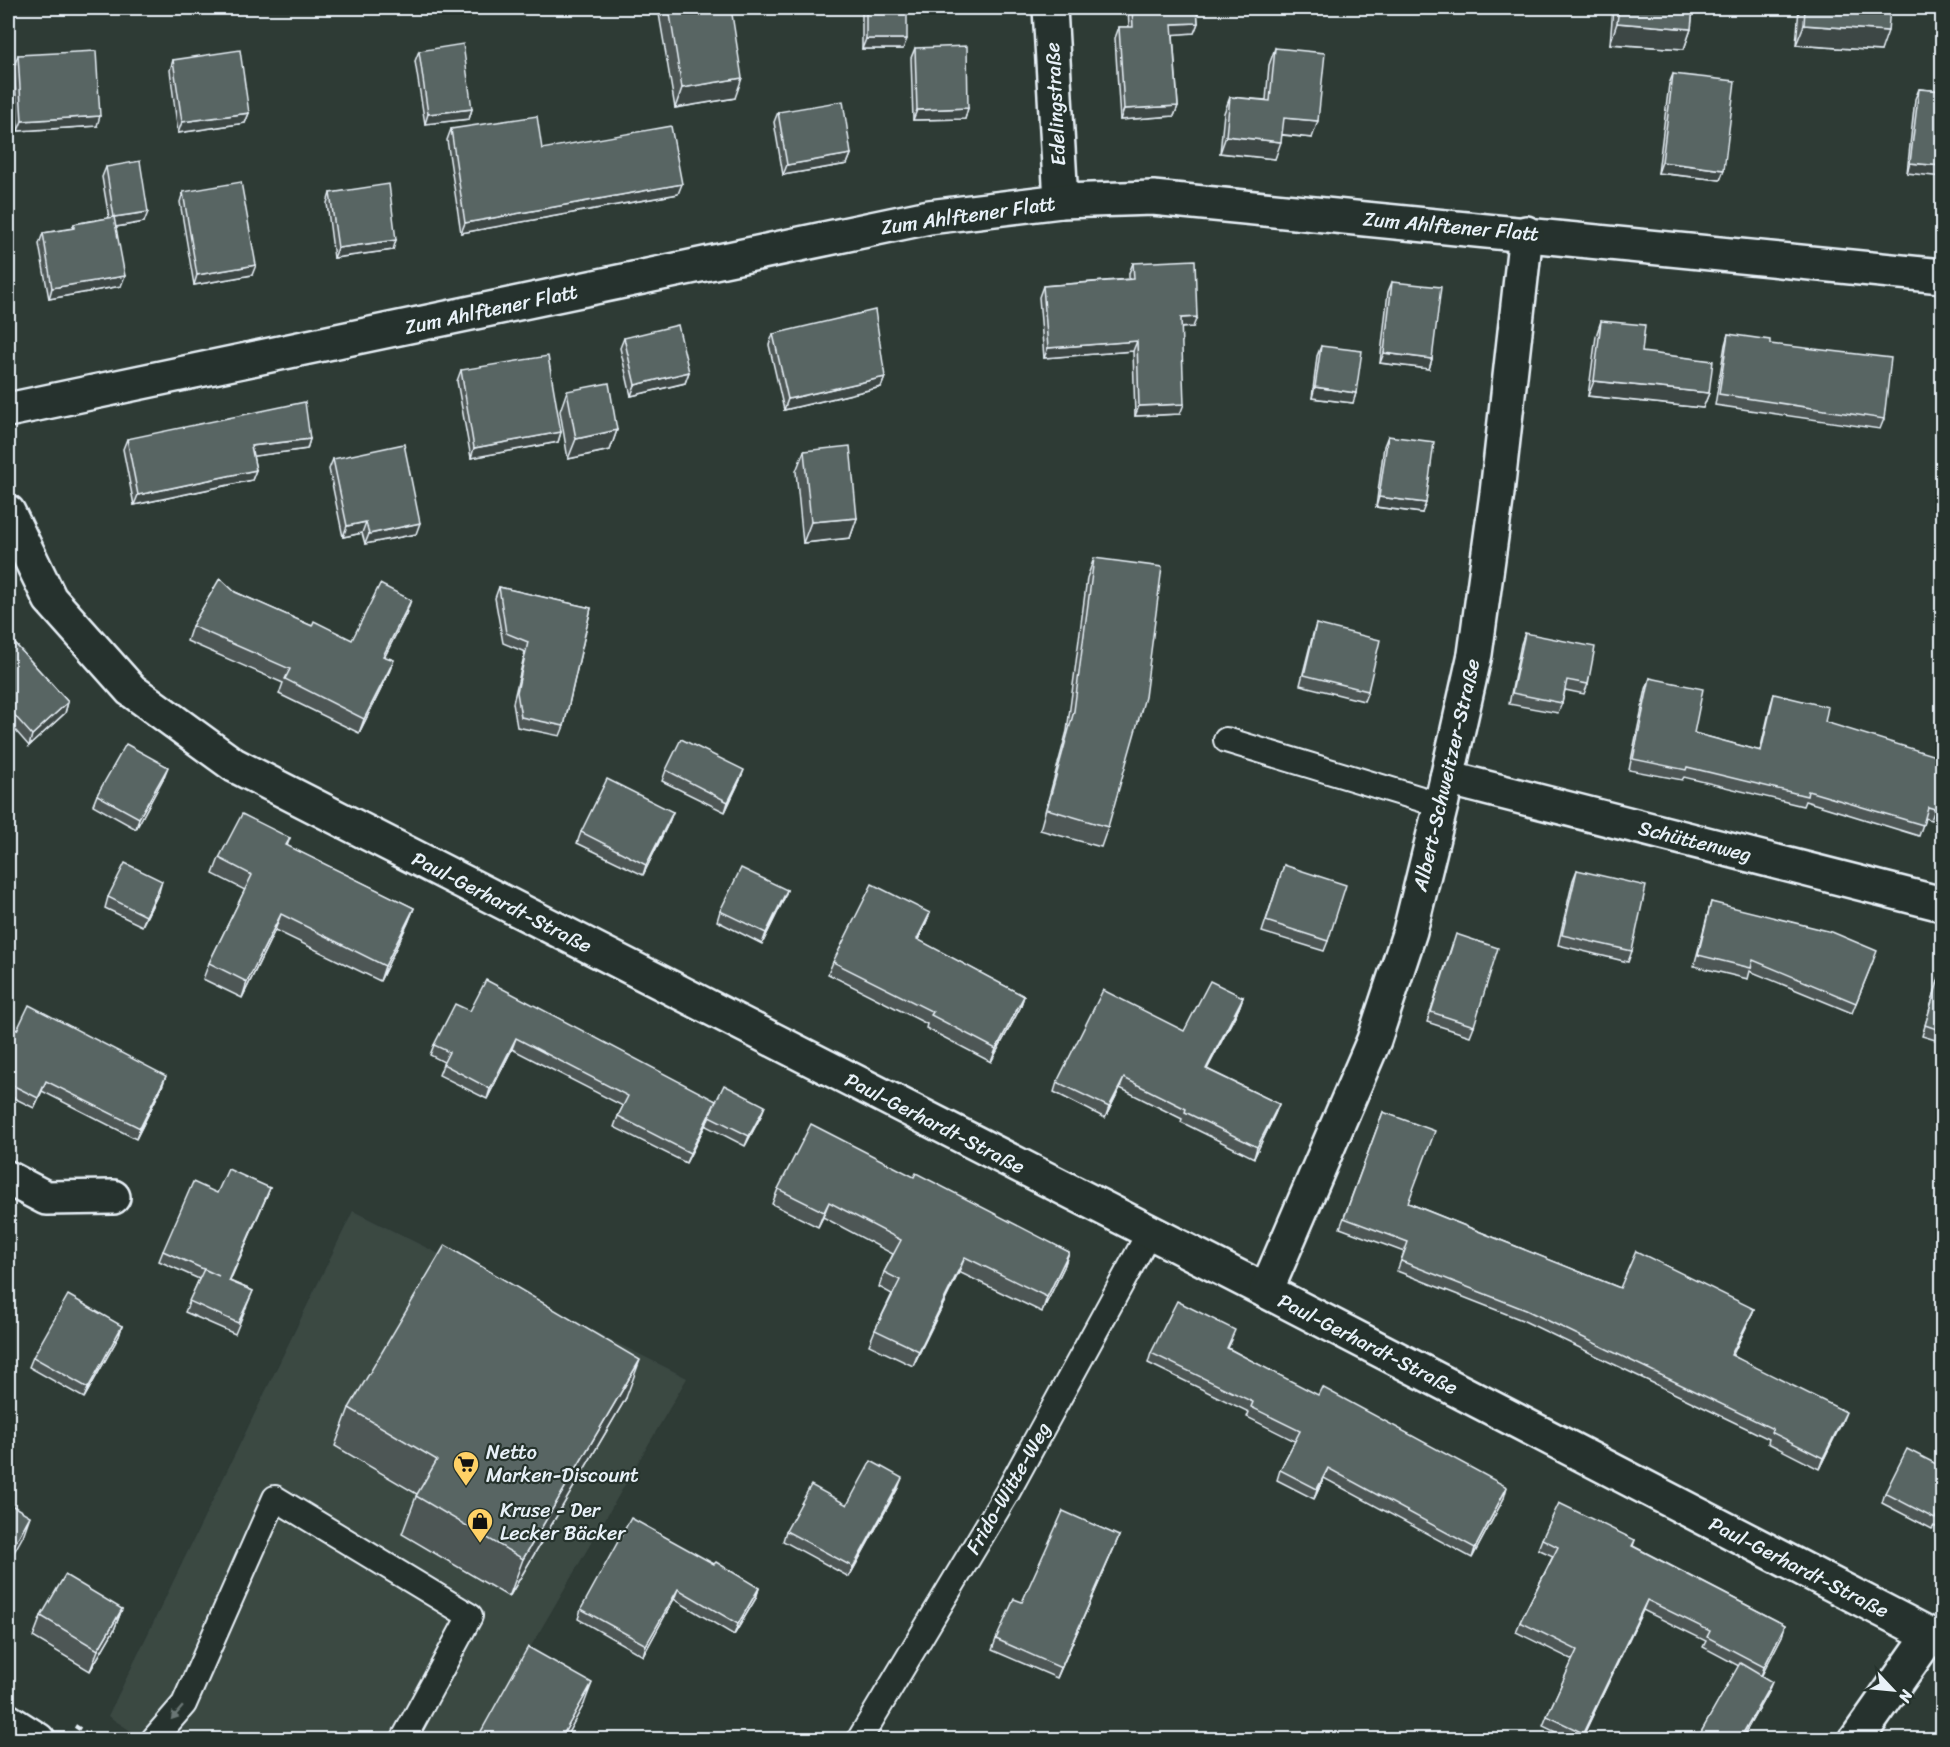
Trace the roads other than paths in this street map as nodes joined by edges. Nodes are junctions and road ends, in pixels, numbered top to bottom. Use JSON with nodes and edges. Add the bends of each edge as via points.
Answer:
{"nodes":[{"id":1,"x":1050,"y":8,"type":"edge"},
{"id":2,"x":1061,"y":201,"type":"junction"},
{"id":3,"x":1526,"y":233,"type":"junction"},
{"id":4,"x":1942,"y":276,"type":"edge"},
{"id":5,"x":8,"y":411,"type":"edge"},
{"id":6,"x":8,"y":512,"type":"edge"},
{"id":7,"x":1226,"y":740,"type":"dead end"},
{"id":8,"x":1444,"y":791,"type":"junction"},
{"id":9,"x":1942,"y":904,"type":"edge"},
{"id":10,"x":8,"y":1178,"type":"edge"},
{"id":11,"x":113,"y":1197,"type":"dead end"},
{"id":12,"x":1149,"y":1233,"type":"junction"},
{"id":13,"x":1266,"y":1291,"type":"junction"},
{"id":14,"x":1936,"y":1638,"type":"edge"},
{"id":15,"x":8,"y":1721,"type":"edge"},
{"id":16,"x":38,"y":1740,"type":"edge"},
{"id":17,"x":153,"y":1740,"type":"edge"},
{"id":18,"x":403,"y":1740,"type":"edge"},
{"id":19,"x":859,"y":1740,"type":"edge"},
{"id":20,"x":1856,"y":1740,"type":"edge"}],
"edges":[{"from":1,"to":2,"type":"street","name":"Edelingstraße"},
{"from":2,"to":3,"type":"street","name":"Zum Ahlftener Flatt","via":[[1153,198]]},
{"from":2,"to":5,"type":"street","name":"Zum Ahlftener Flatt","via":[[928,217]]},
{"from":3,"to":4,"type":"street","name":"Zum Ahlftener Flatt"},
{"from":3,"to":8,"type":"street","name":"Albert-Schweitzer-Straße","via":[[1475,654]]},
{"from":6,"to":12,"type":"street","name":"Paul-Gerhardt-Straße","via":[[50,599],[131,690],[234,765]]},
{"from":7,"to":8,"type":"lane"},
{"from":8,"to":9,"type":"street","name":"Schüttenweg"},
{"from":8,"to":13,"type":"street","name":"Albert-Schweitzer-Straße","via":[[1410,931],[1374,1040]]},
{"from":10,"to":11,"type":"street","via":[[46,1198]]},
{"from":12,"to":13,"type":"street","name":"Paul-Gerhardt-Straße"},
{"from":12,"to":19,"type":"lane","name":"Frido-Witte-Weg","via":[[1007,1493]]},
{"from":13,"to":14,"type":"street","name":"Paul-Gerhardt-Straße"},
{"from":14,"to":20,"type":"street"},
{"from":15,"to":16,"type":"street"},
{"from":18,"to":17,"type":"lane","one_way":true,"via":[[470,1616],[275,1498],[184,1704]]}]}
